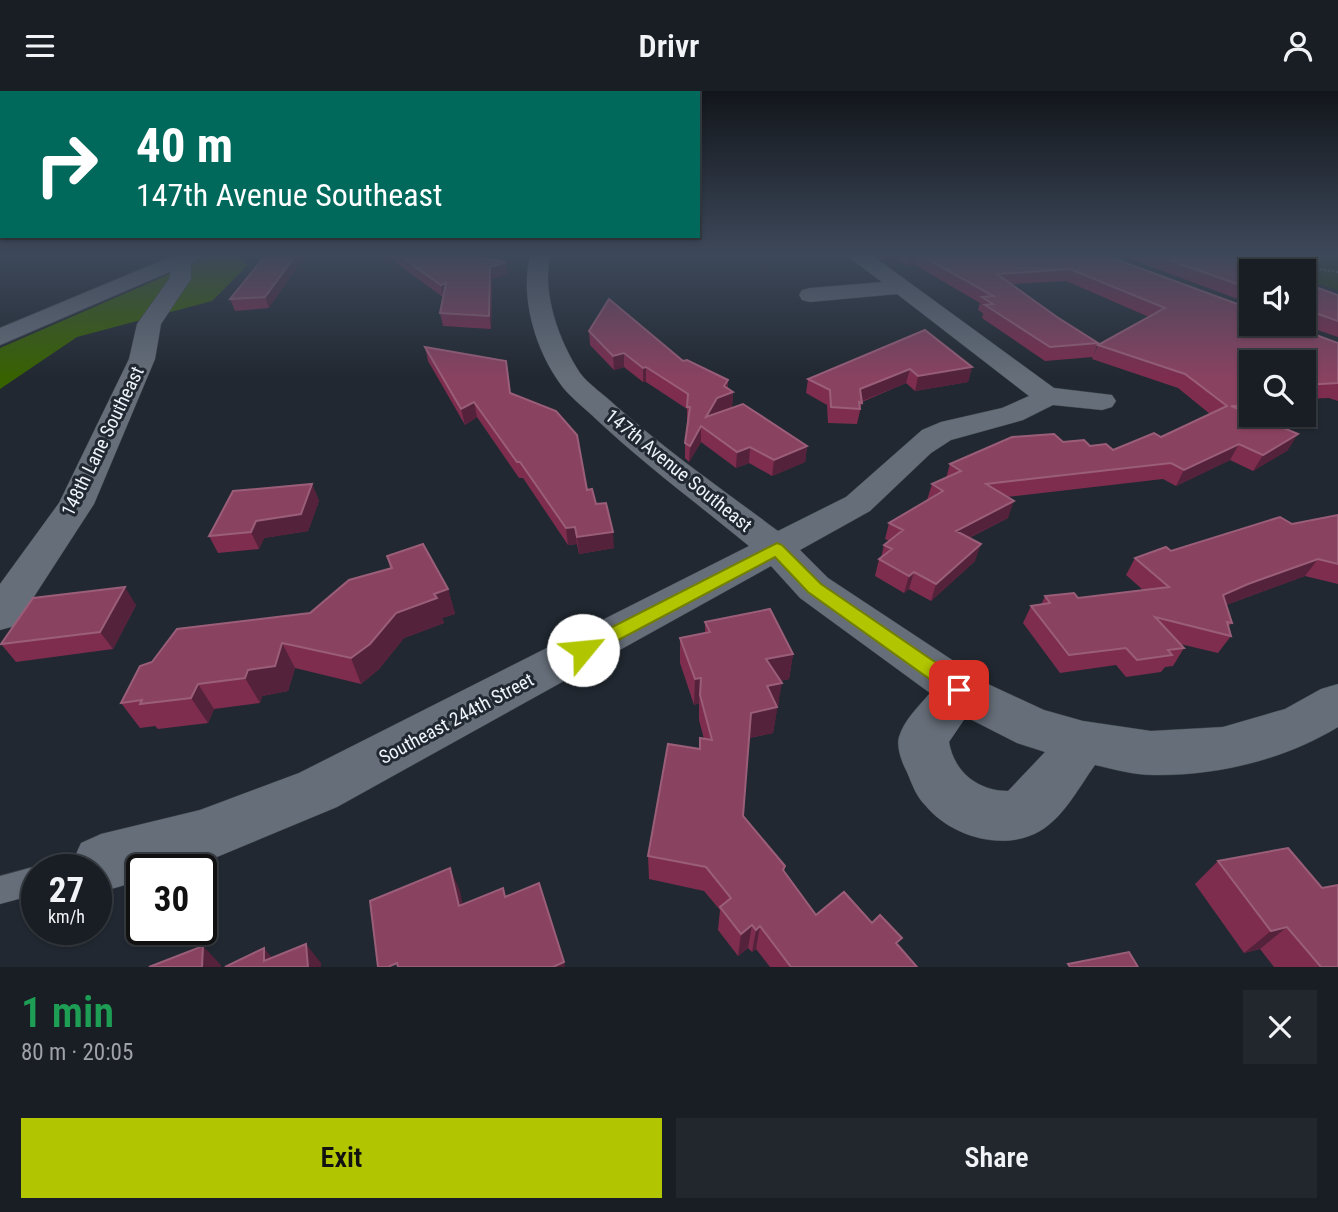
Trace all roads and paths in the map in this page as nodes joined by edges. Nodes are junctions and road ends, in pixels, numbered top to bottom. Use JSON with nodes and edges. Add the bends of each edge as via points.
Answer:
{"nodes":[{"id":1,"x":94,"y":297,"type":"edge"},
{"id":2,"x":168,"y":297,"type":"edge"},
{"id":3,"x":540,"y":297,"type":"edge"},
{"id":4,"x":915,"y":297,"type":"edge"},
{"id":5,"x":0,"y":337,"type":"edge"},
{"id":6,"x":1046,"y":395,"type":"junction"},
{"id":7,"x":1102,"y":401,"type":"dead end"},
{"id":8,"x":777,"y":549,"type":"junction"},
{"id":9,"x":0,"y":615,"type":"edge"},
{"id":10,"x":959,"y":690,"type":"junction"},
{"id":11,"x":1338,"y":703,"type":"edge"},
{"id":12,"x":1083,"y":742,"type":"junction"},
{"id":13,"x":112,"y":861,"type":"edge"},
{"id":14,"x":21,"y":884,"type":"edge"},
{"id":15,"x":0,"y":890,"type":"edge"}],
"edges":[{"from":1,"to":5,"type":"street"},
{"from":2,"to":9,"type":"street","name":"148th Lane Southeast","via":[[149,324],[142,359],[75,504]]},
{"from":3,"to":8,"type":"street","name":"147th Avenue Southeast","via":[[551,344],[570,380],[631,435]]},
{"from":4,"to":6,"type":"street"},
{"from":6,"to":7,"type":"street"},
{"from":6,"to":8,"type":"street","name":"Southeast 244th Street","via":[[1038,406],[941,432],[912,452],[858,504]]},
{"from":8,"to":10,"type":"street","name":"147th Avenue Southeast","via":[[814,588]]},
{"from":8,"to":13,"type":"street","name":"Southeast 244th Street","via":[[318,790],[200,837]]},
{"from":10,"to":12,"type":"street","name":"147th Avenue Southeast","via":[[1034,728]]},
{"from":10,"to":12,"type":"street","via":[[923,739],[932,774],[964,807],[993,816],[1019,815]]},
{"from":11,"to":12,"type":"street","name":"147th Avenue Southeast","via":[[1298,726],[1223,749],[1151,753]]},
{"from":14,"to":15,"type":"lane"}]}
